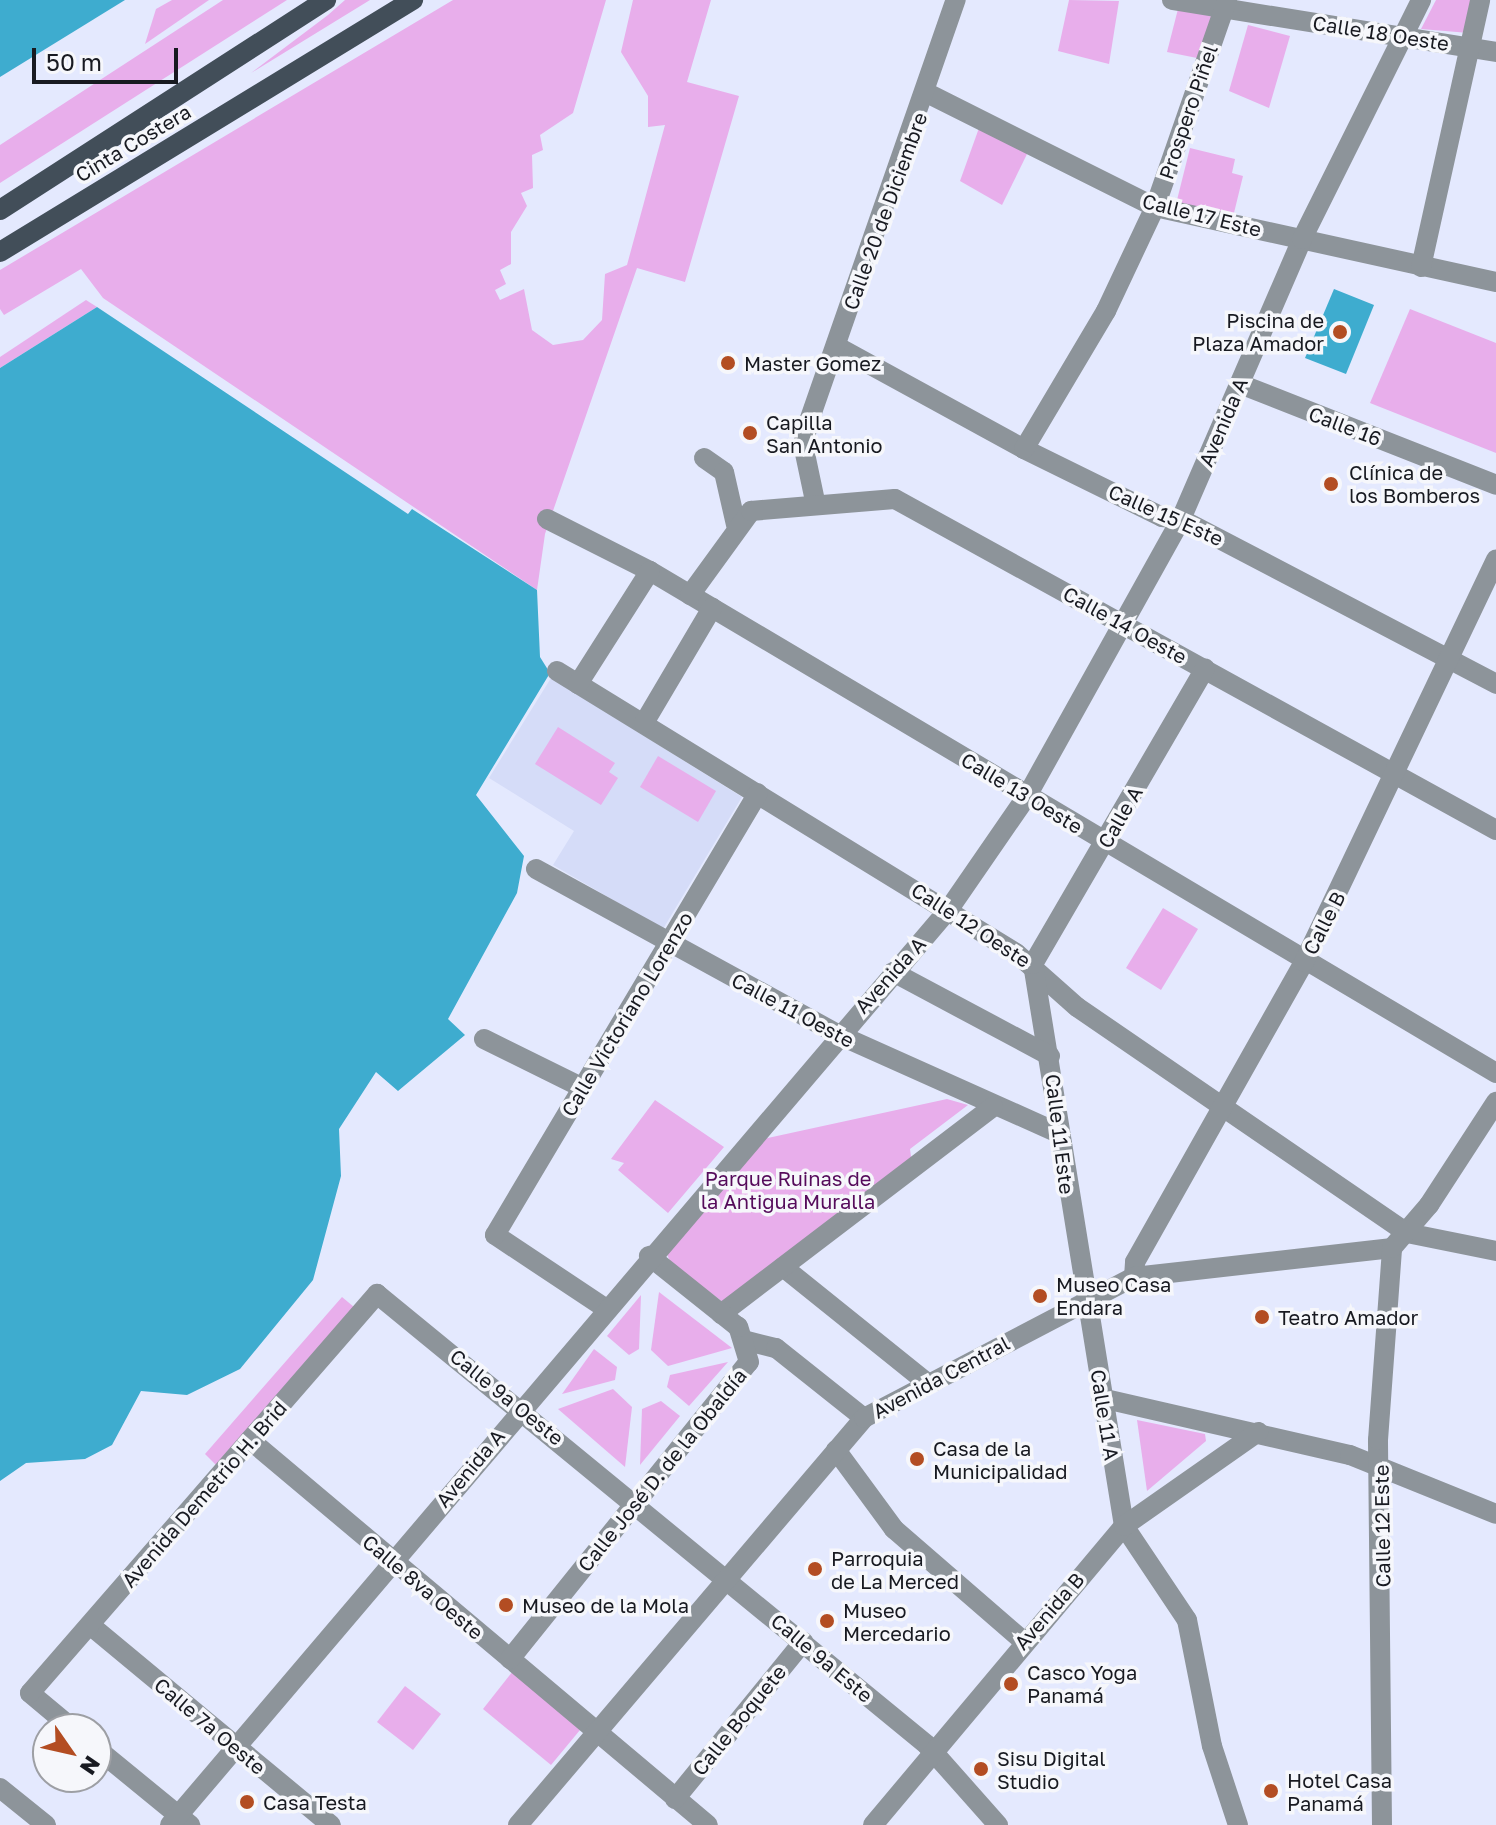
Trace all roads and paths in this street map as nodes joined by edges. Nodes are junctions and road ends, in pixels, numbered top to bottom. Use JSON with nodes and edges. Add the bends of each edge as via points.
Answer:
{"nodes":[{"id":1,"x":326,"y":0,"type":"edge"},
{"id":2,"x":413,"y":0,"type":"edge"},
{"id":3,"x":956,"y":0,"type":"edge"},
{"id":4,"x":1172,"y":0,"type":"edge"},
{"id":5,"x":1421,"y":0,"type":"edge"},
{"id":6,"x":1480,"y":0,"type":"edge"},
{"id":7,"x":1225,"y":4,"type":"edge"},
{"id":8,"x":1400,"y":36,"type":"junction"},
{"id":9,"x":1471,"y":48,"type":"junction"},
{"id":10,"x":1496,"y":52,"type":"edge"},
{"id":11,"x":927,"y":93,"type":"junction"},
{"id":12,"x":1155,"y":207,"type":"junction"},
{"id":13,"x":0,"y":210,"type":"edge"},
{"id":14,"x":1302,"y":239,"type":"junction"},
{"id":15,"x":0,"y":252,"type":"edge"},
{"id":16,"x":1421,"y":267,"type":"junction"},
{"id":17,"x":1496,"y":282,"type":"edge"},
{"id":18,"x":836,"y":346,"type":"junction"},
{"id":19,"x":1240,"y":384,"type":"junction"},
{"id":20,"x":1024,"y":449,"type":"junction"},
{"id":21,"x":704,"y":458,"type":"dead end"},
{"id":22,"x":1496,"y":485,"type":"edge"},
{"id":23,"x":815,"y":501,"type":"junction"},
{"id":24,"x":547,"y":519,"type":"dead end"},
{"id":25,"x":1181,"y":519,"type":"junction"},
{"id":26,"x":736,"y":525,"type":"junction"},
{"id":27,"x":1496,"y":559,"type":"edge"},
{"id":28,"x":650,"y":571,"type":"junction"},
{"id":29,"x":690,"y":595,"type":"junction"},
{"id":30,"x":712,"y":608,"type":"junction"},
{"id":31,"x":1120,"y":622,"type":"junction"},
{"id":32,"x":1446,"y":655,"type":"junction"},
{"id":33,"x":1205,"y":668,"type":"junction"},
{"id":34,"x":557,"y":671,"type":"dead end"},
{"id":35,"x":578,"y":684,"type":"junction"},
{"id":36,"x":1496,"y":684,"type":"edge"},
{"id":37,"x":644,"y":723,"type":"junction"},
{"id":38,"x":1392,"y":770,"type":"junction"},
{"id":39,"x":758,"y":793,"type":"junction"},
{"id":40,"x":1027,"y":796,"type":"junction"},
{"id":41,"x":1496,"y":830,"type":"edge"},
{"id":42,"x":1105,"y":843,"type":"junction"},
{"id":43,"x":536,"y":869,"type":"dead end"},
{"id":44,"x":949,"y":909,"type":"junction"},
{"id":45,"x":669,"y":943,"type":"junction"},
{"id":46,"x":1304,"y":962,"type":"junction"},
{"id":47,"x":1033,"y":964,"type":"junction"},
{"id":48,"x":893,"y":972,"type":"junction"},
{"id":49,"x":837,"y":1034,"type":"junction"},
{"id":50,"x":484,"y":1039,"type":"dead end"},
{"id":51,"x":1050,"y":1056,"type":"junction"},
{"id":52,"x":1496,"y":1073,"type":"edge"},
{"id":53,"x":583,"y":1088,"type":"junction"},
{"id":54,"x":1496,"y":1102,"type":"edge"},
{"id":55,"x":993,"y":1107,"type":"junction"},
{"id":56,"x":1222,"y":1110,"type":"junction"},
{"id":57,"x":1058,"y":1133,"type":"junction"},
{"id":58,"x":1407,"y":1233,"type":"junction"},
{"id":59,"x":1392,"y":1248,"type":"junction"},
{"id":60,"x":1496,"y":1251,"type":"edge"},
{"id":61,"x":649,"y":1256,"type":"junction"},
{"id":62,"x":783,"y":1267,"type":"junction"},
{"id":63,"x":1134,"y":1277,"type":"junction"},
{"id":64,"x":377,"y":1294,"type":"joint"},
{"id":65,"x":1084,"y":1304,"type":"junction"},
{"id":66,"x":605,"y":1308,"type":"junction"},
{"id":67,"x":721,"y":1314,"type":"junction"},
{"id":68,"x":747,"y":1341,"type":"junction"},
{"id":69,"x":926,"y":1382,"type":"junction"},
{"id":70,"x":1101,"y":1398,"type":"junction"},
{"id":71,"x":521,"y":1407,"type":"junction"},
{"id":72,"x":864,"y":1418,"type":"junction"},
{"id":73,"x":1258,"y":1432,"type":"junction"},
{"id":74,"x":250,"y":1440,"type":"junction"},
{"id":75,"x":836,"y":1450,"type":"junction"},
{"id":76,"x":1383,"y":1468,"type":"junction"},
{"id":77,"x":634,"y":1503,"type":"junction"},
{"id":78,"x":1496,"y":1514,"type":"edge"},
{"id":79,"x":1124,"y":1526,"type":"junction"},
{"id":80,"x":391,"y":1561,"type":"junction"},
{"id":81,"x":725,"y":1576,"type":"junction"},
{"id":82,"x":90,"y":1625,"type":"junction"},
{"id":83,"x":1022,"y":1640,"type":"junction"},
{"id":84,"x":803,"y":1642,"type":"junction"},
{"id":85,"x":510,"y":1659,"type":"junction"},
{"id":86,"x":54,"y":1713,"type":"edge"},
{"id":87,"x":596,"y":1731,"type":"junction"},
{"id":88,"x":235,"y":1747,"type":"junction"},
{"id":89,"x":933,"y":1750,"type":"junction"},
{"id":90,"x":112,"y":1762,"type":"edge"},
{"id":91,"x":0,"y":1788,"type":"edge"},
{"id":92,"x":675,"y":1799,"type":"junction"},
{"id":93,"x":180,"y":1822,"type":"edge"},
{"id":94,"x":46,"y":1825,"type":"edge"},
{"id":95,"x":331,"y":1825,"type":"edge"},
{"id":96,"x":518,"y":1825,"type":"edge"},
{"id":97,"x":708,"y":1825,"type":"edge"},
{"id":98,"x":873,"y":1825,"type":"edge"},
{"id":99,"x":998,"y":1825,"type":"edge"},
{"id":100,"x":1238,"y":1825,"type":"edge"},
{"id":101,"x":1382,"y":1825,"type":"edge"}],
"edges":[{"from":1,"to":13,"type":"main road","name":"Cinta Costera"},
{"from":2,"to":15,"type":"main road","name":"Cinta Costera"},
{"from":3,"to":11,"type":"street","name":"Calle 20 de Diciembre"},
{"from":4,"to":7,"type":"street","name":"Calle 18 Oeste"},
{"from":5,"to":8,"type":"street","name":"Avenida A"},
{"from":6,"to":9,"type":"street"},
{"from":7,"to":8,"type":"street","name":"Calle 18 Oeste"},
{"from":7,"to":12,"type":"street","name":"Prospero Piñel"},
{"from":8,"to":9,"type":"street","name":"Calle 18 Oeste"},
{"from":8,"to":14,"type":"street","name":"Avenida A"},
{"from":9,"to":10,"type":"street","name":"Calle 18 Oeste"},
{"from":9,"to":16,"type":"street"},
{"from":11,"to":12,"type":"street","name":"Calle 17 Este"},
{"from":11,"to":18,"type":"street","name":"Calle 20 de Diciembre"},
{"from":12,"to":14,"type":"street","name":"Calle 17 Este"},
{"from":12,"to":20,"type":"street","name":"Prospero Piñel","via":[[1106,311]]},
{"from":14,"to":16,"type":"street","name":"Calle 17 Este"},
{"from":14,"to":19,"type":"street","name":"Avenida A"},
{"from":16,"to":17,"type":"street","name":"Calle 17 Este"},
{"from":18,"to":20,"type":"street","name":"Calle 15 Este"},
{"from":18,"to":23,"type":"street","name":"Calle 20 de Diciembre","via":[[803,444]]},
{"from":19,"to":22,"type":"street","name":"Calle 16"},
{"from":19,"to":25,"type":"street","name":"Avenida A"},
{"from":20,"to":25,"type":"street","name":"Calle 15 Este","via":[[1162,517]]},
{"from":21,"to":26,"type":"street","via":[[724,472]]},
{"from":23,"to":26,"type":"street","name":"Calle 14 Oeste","via":[[751,511]]},
{"from":23,"to":31,"type":"street","name":"Calle 14 Oeste","via":[[895,499]]},
{"from":24,"to":28,"type":"street","name":"Calle 13 Oeste"},
{"from":25,"to":31,"type":"street","name":"Avenida A"},
{"from":25,"to":32,"type":"street","name":"Calle 15 Este"},
{"from":26,"to":29,"type":"street"},
{"from":27,"to":32,"type":"street","name":"Calle B"},
{"from":28,"to":29,"type":"street","name":"Calle 13 Oeste"},
{"from":28,"to":35,"type":"street"},
{"from":29,"to":30,"type":"street","name":"Calle 13 Oeste"},
{"from":30,"to":37,"type":"street"},
{"from":30,"to":40,"type":"street","name":"Calle 13 Oeste"},
{"from":31,"to":33,"type":"street","name":"Calle 14 Oeste"},
{"from":31,"to":40,"type":"street","name":"Avenida A"},
{"from":32,"to":36,"type":"street","name":"Calle 15 Este"},
{"from":32,"to":38,"type":"street","name":"Calle B"},
{"from":33,"to":38,"type":"street","name":"Calle 14 Oeste"},
{"from":33,"to":42,"type":"street","name":"Calle A"},
{"from":34,"to":35,"type":"street","name":"Calle 12 Oeste"},
{"from":35,"to":37,"type":"street","name":"Calle 12 Oeste"},
{"from":37,"to":39,"type":"street","name":"Calle 12 Oeste"},
{"from":38,"to":41,"type":"street","name":"Calle 14 Oeste"},
{"from":38,"to":46,"type":"street","name":"Calle B","via":[[1393,783]]},
{"from":39,"to":44,"type":"street","name":"Calle 12 Oeste"},
{"from":39,"to":45,"type":"street","name":"Calle Victoriano Lorenzo"},
{"from":40,"to":42,"type":"street","name":"Calle 13 Oeste"},
{"from":40,"to":44,"type":"street","name":"Avenida A"},
{"from":42,"to":46,"type":"street","name":"Calle 13 Oeste"},
{"from":42,"to":47,"type":"street","name":"Calle A"},
{"from":43,"to":45,"type":"street","name":"Calle 11 Oeste"},
{"from":44,"to":47,"type":"street","name":"Calle 12 Oeste"},
{"from":44,"to":48,"type":"street","name":"Avenida A"},
{"from":45,"to":49,"type":"street","name":"Calle 11 Oeste"},
{"from":45,"to":53,"type":"street","name":"Calle Victoriano Lorenzo"},
{"from":46,"to":52,"type":"street","name":"Calle 13 Oeste"},
{"from":46,"to":56,"type":"street","name":"Calle B"},
{"from":47,"to":51,"type":"street","name":"Calle 11 Este"},
{"from":47,"to":56,"type":"street","name":"Calle 12 Oeste","via":[[1077,1007]]},
{"from":48,"to":49,"type":"street","name":"Avenida A"},
{"from":48,"to":51,"type":"street"},
{"from":49,"to":55,"type":"street","name":"Calle 11 Oeste"},
{"from":49,"to":61,"type":"street","name":"Avenida A"},
{"from":50,"to":53,"type":"street"},
{"from":51,"to":57,"type":"street","name":"Calle 11 Este"},
{"from":53,"to":66,"type":"street","name":"Calle Victoriano Lorenzo","via":[[495,1235]]},
{"from":54,"to":58,"type":"street"},
{"from":55,"to":57,"type":"street","name":"Calle 11 Oeste"},
{"from":55,"to":62,"type":"street"},
{"from":56,"to":58,"type":"street","name":"Calle 12 Oeste"},
{"from":56,"to":63,"type":"street","name":"Calle B","via":[[1135,1262]]},
{"from":57,"to":65,"type":"street","name":"Calle 11 Este"},
{"from":58,"to":59,"type":"street"},
{"from":58,"to":60,"type":"street"},
{"from":59,"to":63,"type":"street","name":"Avenida Central"},
{"from":59,"to":76,"type":"street","name":"Calle 12 Este","via":[[1378,1440]]},
{"from":61,"to":66,"type":"street","name":"Avenida A"},
{"from":61,"to":67,"type":"street","name":"Calle José D. de la Obaldía"},
{"from":62,"to":67,"type":"street"},
{"from":62,"to":69,"type":"street"},
{"from":63,"to":65,"type":"street","name":"Avenida Central"},
{"from":64,"to":71,"type":"street","name":"Calle 9a Oeste"},
{"from":64,"to":74,"type":"street","name":"Avenida Demetrio H. Brid"},
{"from":65,"to":69,"type":"street","name":"Avenida Central"},
{"from":65,"to":70,"type":"street","name":"Calle 11 A"},
{"from":66,"to":71,"type":"street","name":"Avenida A"},
{"from":67,"to":68,"type":"street","name":"Calle José D. de la Obaldía"},
{"from":68,"to":72,"type":"street","via":[[776,1348]]},
{"from":68,"to":77,"type":"street","name":"Calle José D. de la Obaldía","via":[[743,1372]]},
{"from":69,"to":72,"type":"street","name":"Avenida Central"},
{"from":70,"to":73,"type":"street"},
{"from":70,"to":79,"type":"street","name":"Calle 11 A"},
{"from":71,"to":77,"type":"street","name":"Calle 9a Oeste"},
{"from":71,"to":80,"type":"street","name":"Avenida A"},
{"from":72,"to":75,"type":"street","name":"Avenida Central"},
{"from":73,"to":76,"type":"street"},
{"from":73,"to":79,"type":"street","name":"Avenida B"},
{"from":74,"to":80,"type":"street","name":"Calle 8va Oeste"},
{"from":74,"to":82,"type":"street","name":"Avenida Demetrio H. Brid"},
{"from":75,"to":81,"type":"street","name":"Avenida Central"},
{"from":75,"to":83,"type":"street","via":[[894,1529]]},
{"from":76,"to":78,"type":"street"},
{"from":76,"to":101,"type":"street","name":"Calle 12 Este"},
{"from":77,"to":81,"type":"street","name":"Calle 9a Este"},
{"from":77,"to":85,"type":"street","name":"Calle José D. de la Obaldía"},
{"from":79,"to":83,"type":"street","name":"Avenida B"},
{"from":79,"to":100,"type":"street","via":[[1187,1620],[1212,1746]]},
{"from":80,"to":85,"type":"street","name":"Calle 8va Oeste"},
{"from":80,"to":88,"type":"street","name":"Avenida A"},
{"from":81,"to":84,"type":"street","name":"Calle 9a Este"},
{"from":81,"to":87,"type":"street","name":"Avenida Central"},
{"from":82,"to":86,"type":"street","name":"Avenida Demetrio H. Brid","via":[[30,1693]]},
{"from":82,"to":88,"type":"street","name":"Calle 7a Oeste"},
{"from":83,"to":89,"type":"street","name":"Avenida B"},
{"from":84,"to":89,"type":"street","name":"Calle 9a Este"},
{"from":84,"to":92,"type":"street","name":"Calle Boquete"},
{"from":85,"to":87,"type":"street","name":"Calle 8va Oeste"},
{"from":87,"to":92,"type":"street","name":"Calle 8va Oeste"},
{"from":87,"to":96,"type":"street","name":"Avenida Central"},
{"from":88,"to":93,"type":"street","name":"Avenida A"},
{"from":88,"to":95,"type":"street","name":"Calle 7a Oeste"},
{"from":89,"to":98,"type":"street","name":"Avenida B"},
{"from":89,"to":99,"type":"street","name":"Calle 9a Este"},
{"from":90,"to":93,"type":"street"},
{"from":91,"to":94,"type":"street"},
{"from":92,"to":97,"type":"street","name":"Calle 8va Oeste"}]}
